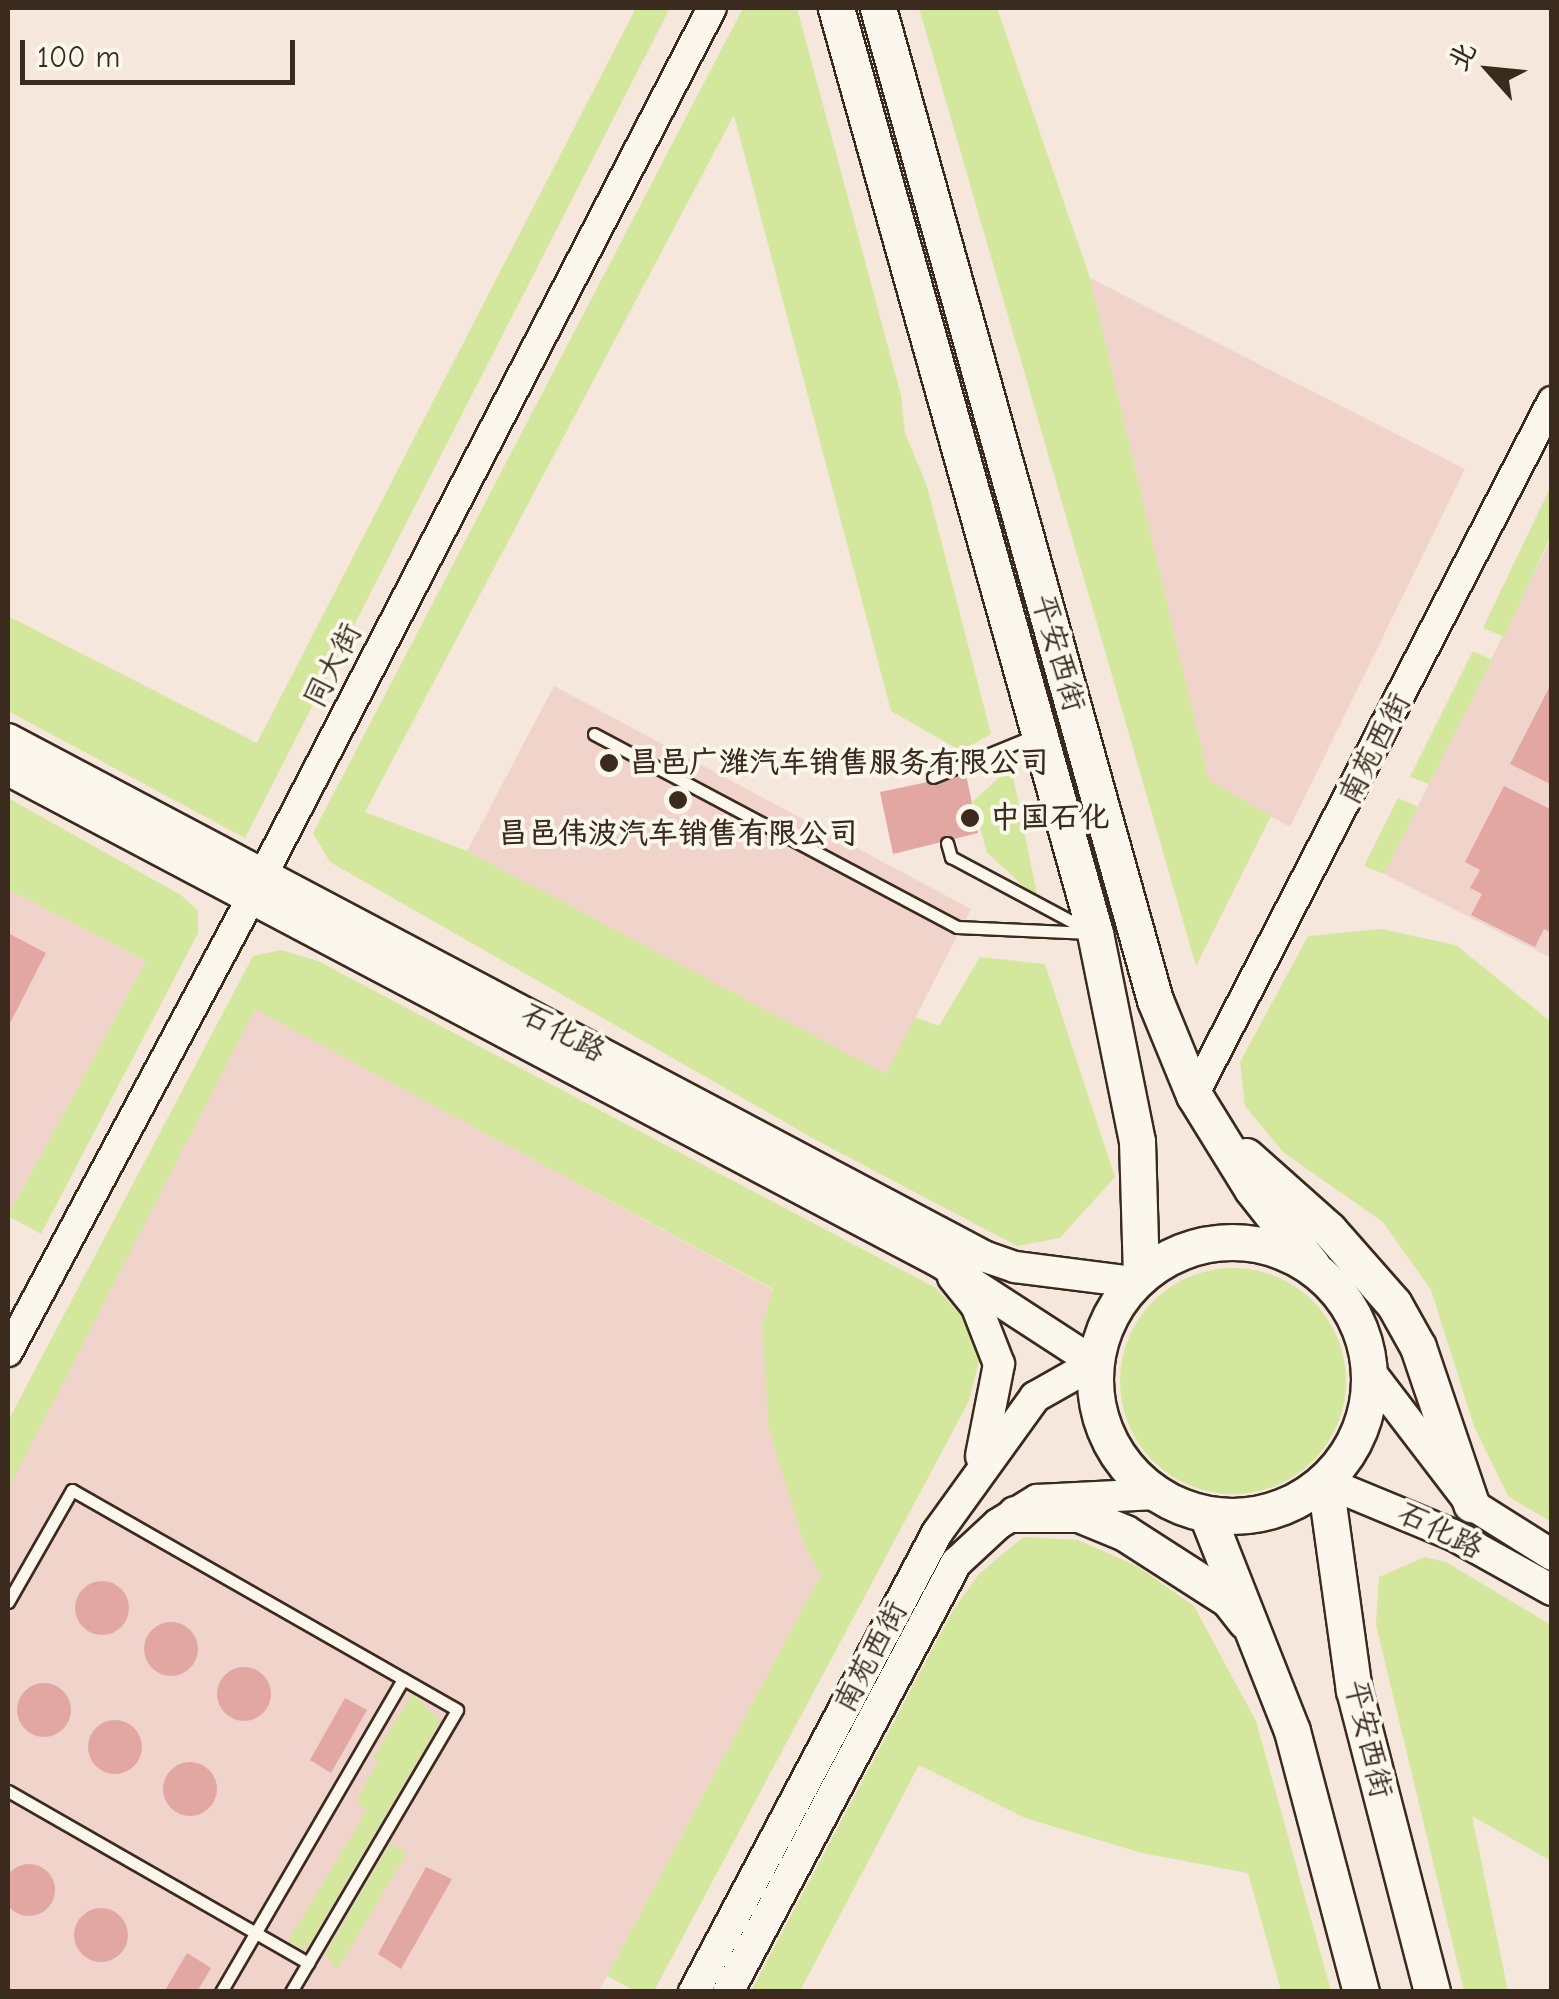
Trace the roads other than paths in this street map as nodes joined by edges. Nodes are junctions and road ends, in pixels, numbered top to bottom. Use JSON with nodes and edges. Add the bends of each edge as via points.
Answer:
{"nodes":[{"id":1,"x":712,"y":8,"type":"edge"},
{"id":2,"x":836,"y":8,"type":"edge"},
{"id":3,"x":878,"y":8,"type":"edge"},
{"id":4,"x":1552,"y":401,"type":"edge"},
{"id":5,"x":1040,"y":733,"type":"junction"},
{"id":6,"x":594,"y":734,"type":"dead end"},
{"id":7,"x":8,"y":739,"type":"edge"},
{"id":8,"x":8,"y":770,"type":"edge"},
{"id":9,"x":932,"y":777,"type":"dead end"},
{"id":10,"x":948,"y":843,"type":"dead end"},
{"id":11,"x":256,"y":886,"type":"junction"},
{"id":12,"x":1095,"y":934,"type":"junction"},
{"id":13,"x":1194,"y":1095,"type":"junction"},
{"id":14,"x":1214,"y":1126,"type":"junction"},
{"id":15,"x":941,"y":1262,"type":"junction"},
{"id":16,"x":1312,"y":1265,"type":"junction"},
{"id":17,"x":1138,"y":1278,"type":"junction"},
{"id":18,"x":8,"y":1352,"type":"edge"},
{"id":19,"x":1095,"y":1363,"type":"junction"},
{"id":20,"x":1370,"y":1373,"type":"junction"},
{"id":21,"x":975,"y":1476,"type":"junction"},
{"id":22,"x":1324,"y":1482,"type":"junction"},
{"id":23,"x":1156,"y":1494,"type":"junction"},
{"id":24,"x":1471,"y":1504,"type":"junction"},
{"id":25,"x":1015,"y":1514,"type":"junction"},
{"id":26,"x":1207,"y":1515,"type":"junction"},
{"id":27,"x":1552,"y":1555,"type":"edge"},
{"id":28,"x":1552,"y":1590,"type":"edge"},
{"id":29,"x":8,"y":1602,"type":"edge"},
{"id":30,"x":1258,"y":1638,"type":"junction"},
{"id":31,"x":404,"y":1679,"type":"junction"},
{"id":32,"x":8,"y":1791,"type":"edge"},
{"id":33,"x":256,"y":1933,"type":"junction"},
{"id":34,"x":308,"y":1963,"type":"junction"},
{"id":35,"x":222,"y":1992,"type":"edge"},
{"id":36,"x":292,"y":1992,"type":"edge"},
{"id":37,"x":694,"y":1992,"type":"edge"},
{"id":38,"x":728,"y":1992,"type":"edge"},
{"id":39,"x":1360,"y":1992,"type":"edge"},
{"id":40,"x":1432,"y":1992,"type":"edge"}],
"edges":[{"from":1,"to":11,"type":"street","name":"同大街"},
{"from":2,"to":5,"type":"main road","name":"平安西街"},
{"from":3,"to":13,"type":"main road","name":"平安西街","via":[[1155,1000]]},
{"from":4,"to":13,"type":"street","name":"南苑西街"},
{"from":5,"to":9,"type":"lane"},
{"from":5,"to":12,"type":"main road","name":"平安西街"},
{"from":6,"to":12,"type":"lane","via":[[958,926]]},
{"from":7,"to":11,"type":"main road","name":"石化路"},
{"from":8,"to":11,"type":"main road","name":"石化路"},
{"from":10,"to":12,"type":"lane","via":[[951,857]]},
{"from":11,"to":15,"type":"main road","name":"石化路"},
{"from":11,"to":17,"type":"main road","name":"石化路","via":[[986,1257],[1015,1267]]},
{"from":11,"to":18,"type":"street","name":"同大街"},
{"from":12,"to":17,"type":"main road","name":"平安西街","via":[[1137,1141]]},
{"from":13,"to":14,"type":"main road","name":"平安西街"},
{"from":14,"to":16,"type":"main road","name":"平安西街","via":[[1252,1189]]},
{"from":14,"to":24,"type":"main road","via":[[1329,1230],[1394,1304],[1418,1348]]},
{"from":15,"to":19,"type":"main road","name":"石化路"},
{"from":15,"to":21,"type":"main road","via":[[976,1305],[998,1364]]},
{"from":16,"to":17,"type":"main road","via":[[1271,1245],[1225,1240],[1180,1251]]},
{"from":16,"to":20,"type":"main road","via":[[1342,1294],[1363,1331]]},
{"from":17,"to":19,"type":"main road","via":[[1104,1328]]},
{"from":19,"to":21,"type":"main road","name":"南苑西街","via":[[1035,1397]]},
{"from":19,"to":23,"type":"main road","via":[[1098,1409],[1110,1442]]},
{"from":20,"to":22,"type":"main road","via":[[1366,1413],[1350,1451]]},
{"from":20,"to":24,"type":"main road"},
{"from":21,"to":37,"type":"main road","name":"南苑西街","via":[[937,1533]]},
{"from":22,"to":26,"type":"main road","via":[[1276,1509]]},
{"from":22,"to":28,"type":"main road","name":"石化路","via":[[1453,1534]]},
{"from":22,"to":40,"type":"main road","name":"平安西街","via":[[1354,1690]]},
{"from":23,"to":25,"type":"main road","name":"南苑西街","via":[[1037,1500]]},
{"from":23,"to":26,"type":"main road"},
{"from":24,"to":27,"type":"main road"},
{"from":25,"to":30,"type":"main road","via":[[1079,1514],[1125,1533],[1228,1600]]},
{"from":25,"to":38,"type":"main road","name":"南苑西街","via":[[956,1563]]},
{"from":26,"to":30,"type":"main road"},
{"from":29,"to":31,"type":"lane","via":[[72,1490]]},
{"from":30,"to":39,"type":"main road","via":[[1292,1731]]},
{"from":31,"to":33,"type":"lane"},
{"from":31,"to":34,"type":"lane","via":[[457,1710]]},
{"from":32,"to":33,"type":"lane"},
{"from":33,"to":34,"type":"lane"},
{"from":33,"to":35,"type":"lane"},
{"from":34,"to":36,"type":"lane"}]}
